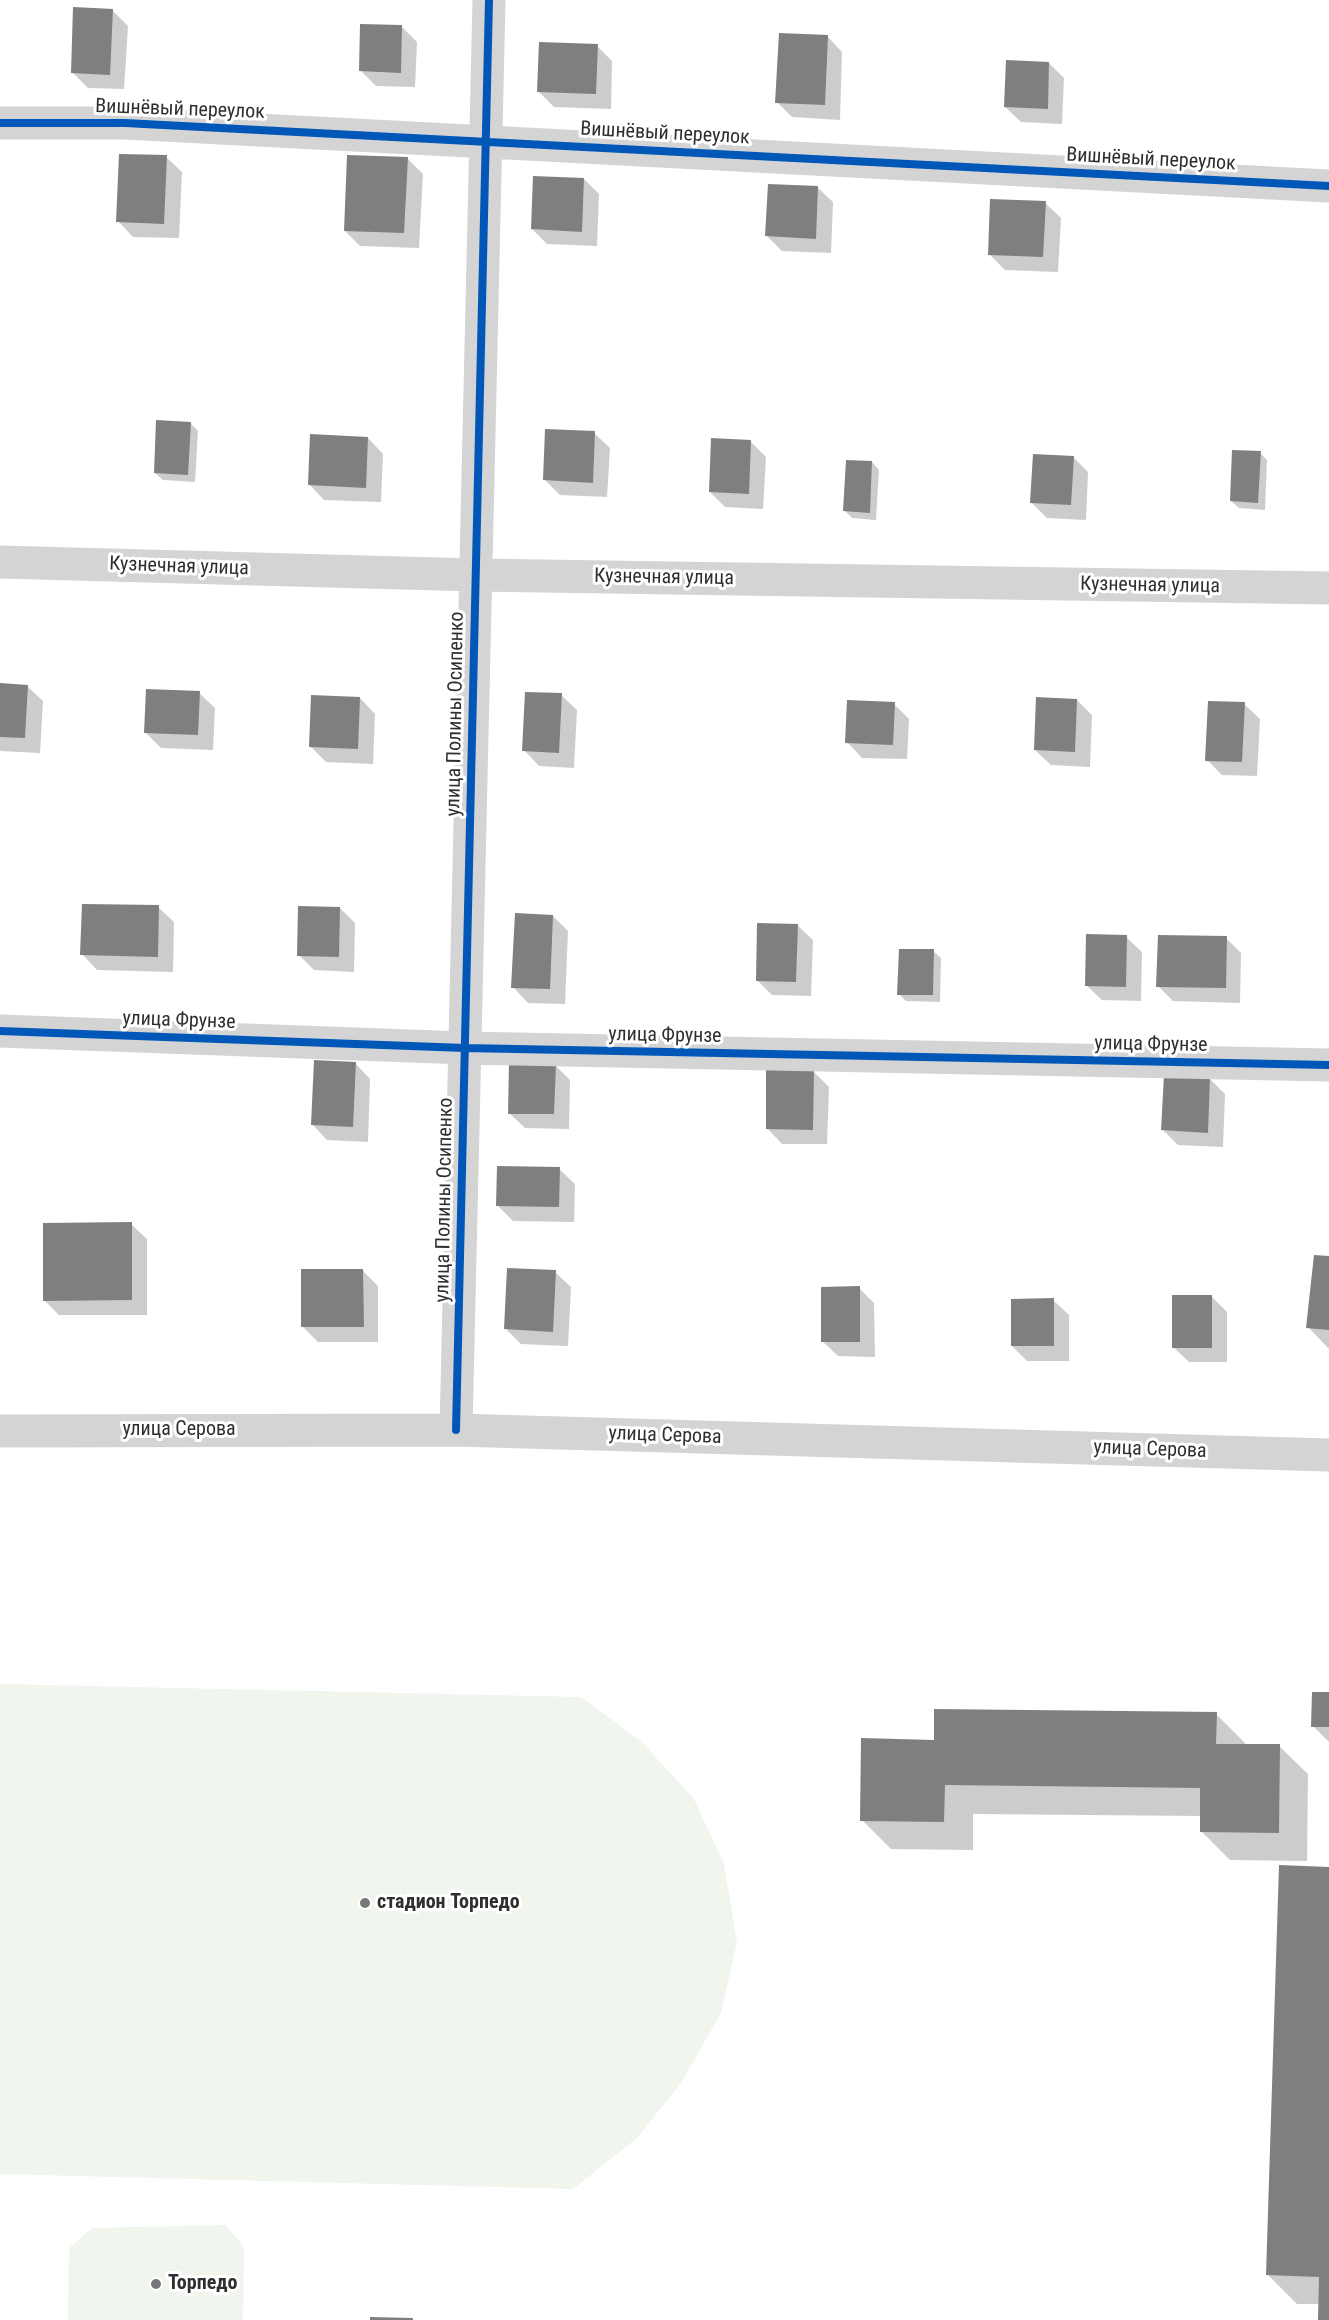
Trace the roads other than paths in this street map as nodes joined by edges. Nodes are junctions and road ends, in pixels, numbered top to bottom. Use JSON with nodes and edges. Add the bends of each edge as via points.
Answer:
{"nodes":[{"id":1,"x":489,"y":0,"type":"edge"},
{"id":2,"x":0,"y":123,"type":"edge"},
{"id":3,"x":485,"y":142,"type":"junction"},
{"id":4,"x":1329,"y":186,"type":"edge"},
{"id":5,"x":0,"y":562,"type":"edge"},
{"id":6,"x":476,"y":575,"type":"junction"},
{"id":7,"x":1329,"y":588,"type":"edge"},
{"id":8,"x":0,"y":1031,"type":"edge"},
{"id":9,"x":465,"y":1048,"type":"junction"},
{"id":10,"x":1329,"y":1065,"type":"edge"},
{"id":11,"x":456,"y":1430,"type":"junction"},
{"id":12,"x":0,"y":1431,"type":"edge"},
{"id":13,"x":1329,"y":1455,"type":"edge"}],
"edges":[{"from":1,"to":3,"type":"street","name":"улица Полины Осипенко"},
{"from":2,"to":3,"type":"street","name":"Вишнёвый переулок","via":[[125,123]]},
{"from":3,"to":4,"type":"street","name":"Вишнёвый переулок"},
{"from":3,"to":6,"type":"street","name":"улица Полины Осипенко"},
{"from":5,"to":6,"type":"street","name":"Кузнечная улица"},
{"from":6,"to":7,"type":"street","name":"Кузнечная улица"},
{"from":6,"to":9,"type":"street","name":"улица Полины Осипенко"},
{"from":8,"to":9,"type":"street","name":"улица Фрунзе"},
{"from":9,"to":10,"type":"street","name":"улица Фрунзе"},
{"from":9,"to":11,"type":"street","name":"улица Полины Осипенко"},
{"from":11,"to":12,"type":"street","name":"улица Серова"},
{"from":11,"to":13,"type":"street","name":"улица Серова"}]}
